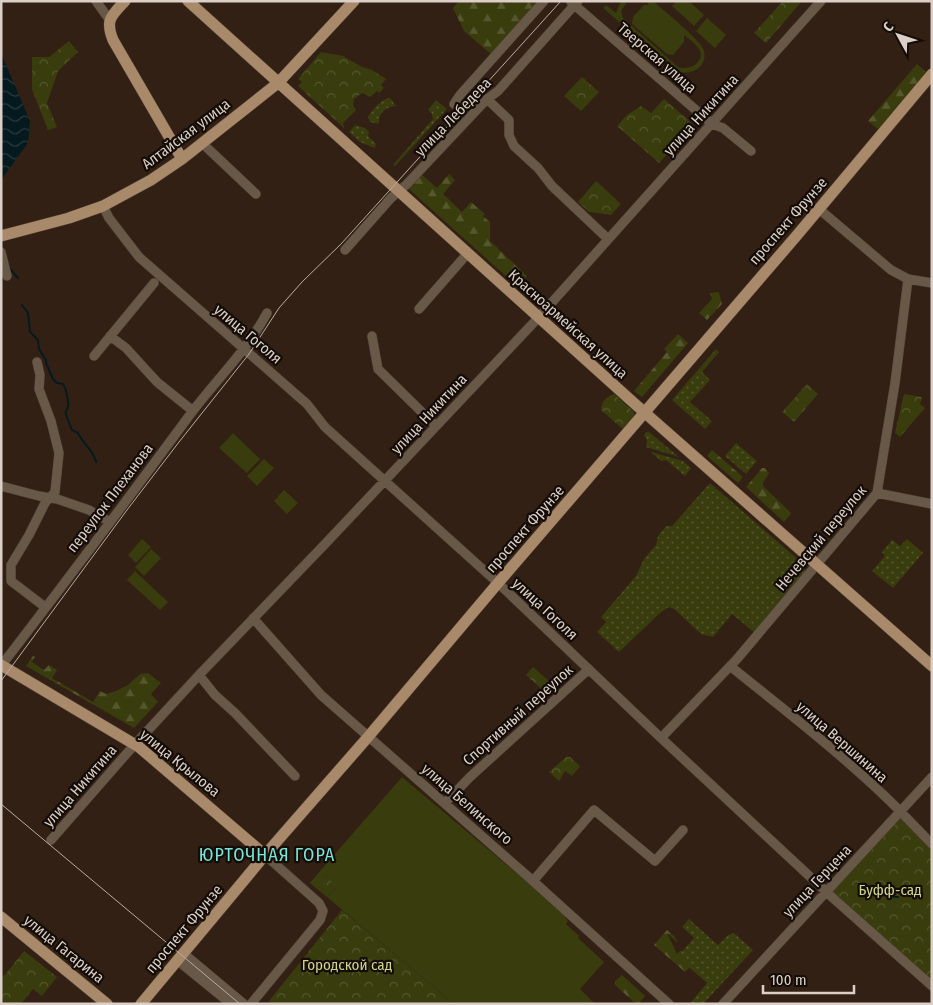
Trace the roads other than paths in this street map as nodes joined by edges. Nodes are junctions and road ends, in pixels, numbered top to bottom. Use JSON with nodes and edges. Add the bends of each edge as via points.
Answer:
{"nodes":[{"id":1,"x":96,"y":1,"type":"edge"},
{"id":2,"x":125,"y":1,"type":"edge"},
{"id":3,"x":188,"y":1,"type":"edge"},
{"id":4,"x":354,"y":1,"type":"edge"},
{"id":5,"x":544,"y":1,"type":"edge"},
{"id":6,"x":821,"y":1,"type":"edge"},
{"id":7,"x":575,"y":2,"type":"edge"},
{"id":8,"x":109,"y":19,"type":"junction"},
{"id":9,"x":932,"y":74,"type":"edge"},
{"id":10,"x":278,"y":83,"type":"junction"},
{"id":11,"x":486,"y":98,"type":"junction"},
{"id":12,"x":454,"y":104,"type":"dead end"},
{"id":13,"x":712,"y":124,"type":"junction"},
{"id":14,"x":202,"y":143,"type":"junction"},
{"id":15,"x":751,"y":151,"type":"dead end"},
{"id":16,"x":182,"y":159,"type":"junction"},
{"id":17,"x":399,"y":192,"type":"junction"},
{"id":18,"x":256,"y":194,"type":"dead end"},
{"id":19,"x":103,"y":206,"type":"junction"},
{"id":20,"x":819,"y":209,"type":"junction"},
{"id":21,"x":1,"y":236,"type":"edge"},
{"id":22,"x":608,"y":239,"type":"junction"},
{"id":23,"x":345,"y":250,"type":"dead end"},
{"id":24,"x":1,"y":252,"type":"edge"},
{"id":25,"x":467,"y":254,"type":"junction"},
{"id":26,"x":3,"y":263,"type":"edge"},
{"id":27,"x":7,"y":276,"type":"dead end"},
{"id":28,"x":908,"y":279,"type":"junction"},
{"id":29,"x":154,"y":283,"type":"dead end"},
{"id":30,"x":932,"y":283,"type":"edge"},
{"id":31,"x":419,"y":309,"type":"dead end"},
{"id":32,"x":267,"y":314,"type":"dead end"},
{"id":33,"x":538,"y":318,"type":"junction"},
{"id":34,"x":110,"y":336,"type":"junction"},
{"id":35,"x":372,"y":336,"type":"dead end"},
{"id":36,"x":244,"y":349,"type":"junction"},
{"id":37,"x":94,"y":356,"type":"dead end"},
{"id":38,"x":37,"y":362,"type":"dead end"},
{"id":39,"x":192,"y":411,"type":"junction"},
{"id":40,"x":644,"y":413,"type":"junction"},
{"id":41,"x":436,"y":426,"type":"junction"},
{"id":42,"x":384,"y":480,"type":"junction"},
{"id":43,"x":1,"y":486,"type":"edge"},
{"id":44,"x":877,"y":493,"type":"junction"},
{"id":45,"x":51,"y":497,"type":"junction"},
{"id":46,"x":932,"y":504,"type":"edge"},
{"id":47,"x":110,"y":522,"type":"junction"},
{"id":48,"x":818,"y":564,"type":"junction"},
{"id":49,"x":498,"y":583,"type":"junction"},
{"id":50,"x":46,"y":607,"type":"junction"},
{"id":51,"x":253,"y":618,"type":"junction"},
{"id":52,"x":1,"y":666,"type":"edge"},
{"id":53,"x":730,"y":666,"type":"junction"},
{"id":54,"x":932,"y":666,"type":"edge"},
{"id":55,"x":589,"y":669,"type":"junction"},
{"id":56,"x":199,"y":675,"type":"junction"},
{"id":57,"x":368,"y":737,"type":"junction"},
{"id":58,"x":661,"y":738,"type":"junction"},
{"id":59,"x":135,"y":744,"type":"junction"},
{"id":60,"x":295,"y":776,"type":"dead end"},
{"id":61,"x":932,"y":777,"type":"edge"},
{"id":62,"x":445,"y":803,"type":"junction"},
{"id":63,"x":900,"y":811,"type":"junction"},
{"id":64,"x":683,"y":830,"type":"dead end"},
{"id":65,"x":51,"y":840,"type":"dead end"},
{"id":66,"x":932,"y":844,"type":"edge"},
{"id":67,"x":265,"y":855,"type":"junction"},
{"id":68,"x":533,"y":881,"type":"junction"},
{"id":69,"x":827,"y":891,"type":"junction"},
{"id":70,"x":1,"y":917,"type":"edge"},
{"id":71,"x":180,"y":956,"type":"junction"},
{"id":72,"x":932,"y":986,"type":"edge"},
{"id":73,"x":107,"y":1004,"type":"edge"},
{"id":74,"x":141,"y":1004,"type":"edge"},
{"id":75,"x":231,"y":1004,"type":"edge"},
{"id":76,"x":244,"y":1004,"type":"edge"},
{"id":77,"x":251,"y":1004,"type":"edge"},
{"id":78,"x":669,"y":1004,"type":"edge"},
{"id":79,"x":723,"y":1004,"type":"edge"}],
"edges":[{"from":1,"to":8,"type":"street"},
{"from":2,"to":8,"type":"main road"},
{"from":3,"to":10,"type":"main road","name":"Красноармейская улица"},
{"from":4,"to":10,"type":"main road","name":"Алтайская улица"},
{"from":5,"to":12,"type":"street","name":"улица Лебедева"},
{"from":6,"to":13,"type":"street","name":"улица Никитина"},
{"from":7,"to":11,"type":"street","name":"улица Лебедева","via":[[498,92]]},
{"from":7,"to":13,"type":"street","name":"Тверская улица"},
{"from":8,"to":16,"type":"main road","via":[[113,40]]},
{"from":9,"to":20,"type":"main road","name":"проспект Фрунзе"},
{"from":10,"to":14,"type":"main road","name":"Алтайская улица"},
{"from":10,"to":17,"type":"main road","name":"Красноармейская улица"},
{"from":11,"to":17,"type":"street","name":"улица Лебедева"},
{"from":11,"to":22,"type":"street","via":[[509,120],[509,135],[514,146]]},
{"from":13,"to":15,"type":"street","name":"Тверская улица","via":[[724,128]]},
{"from":13,"to":22,"type":"street","name":"улица Никитина"},
{"from":14,"to":16,"type":"main road","name":"Алтайская улица"},
{"from":14,"to":18,"type":"street"},
{"from":16,"to":19,"type":"main road","name":"Алтайская улица","via":[[152,180]]},
{"from":17,"to":23,"type":"street","name":"улица Лебедева"},
{"from":17,"to":25,"type":"main road","name":"Красноармейская улица"},
{"from":19,"to":21,"type":"main road","name":"Алтайская улица"},
{"from":19,"to":36,"type":"street","name":"улица Гоголя","via":[[139,257]]},
{"from":20,"to":28,"type":"street","via":[[891,270]]},
{"from":20,"to":40,"type":"main road","name":"проспект Фрунзе"},
{"from":22,"to":33,"type":"street","name":"улица Никитина"},
{"from":24,"to":26,"type":"street"},
{"from":25,"to":31,"type":"street"},
{"from":25,"to":33,"type":"main road","name":"Красноармейская улица"},
{"from":26,"to":27,"type":"street"},
{"from":28,"to":30,"type":"street"},
{"from":28,"to":44,"type":"street","name":"Нечевский переулок"},
{"from":29,"to":34,"type":"street"},
{"from":32,"to":36,"type":"street"},
{"from":33,"to":40,"type":"main road","name":"Красноармейская улица"},
{"from":33,"to":41,"type":"street","name":"улица Никитина"},
{"from":34,"to":37,"type":"street"},
{"from":34,"to":39,"type":"street"},
{"from":35,"to":41,"type":"street","via":[[378,369]]},
{"from":36,"to":39,"type":"street","name":"переулок Плеханова"},
{"from":36,"to":42,"type":"street","name":"улица Гоголя","via":[[307,404],[326,427]]},
{"from":38,"to":45,"type":"street","via":[[39,389],[59,453],[55,492]]},
{"from":39,"to":47,"type":"street","name":"переулок Плеханова"},
{"from":40,"to":48,"type":"main road","name":"Красноармейская улица"},
{"from":40,"to":49,"type":"main road","name":"проспект Фрунзе"},
{"from":41,"to":42,"type":"street","name":"улица Никитина"},
{"from":42,"to":49,"type":"street","name":"улица Гоголя"},
{"from":42,"to":51,"type":"street","name":"улица Никитина"},
{"from":43,"to":45,"type":"street"},
{"from":44,"to":46,"type":"street"},
{"from":44,"to":48,"type":"street","name":"Нечевский переулок"},
{"from":45,"to":47,"type":"street","via":[[89,510]]},
{"from":45,"to":50,"type":"street","via":[[11,565],[11,581]]},
{"from":47,"to":50,"type":"street","name":"переулок Плеханова"},
{"from":48,"to":53,"type":"street","name":"Нечевский переулок"},
{"from":48,"to":54,"type":"main road","name":"Красноармейская улица"},
{"from":49,"to":55,"type":"street","name":"улица Гоголя"},
{"from":49,"to":57,"type":"main road","name":"проспект Фрунзе"},
{"from":50,"to":52,"type":"street","name":"переулок Плеханова"},
{"from":51,"to":56,"type":"street","name":"улица Никитина"},
{"from":51,"to":57,"type":"street","name":"улица Белинского","via":[[321,695]]},
{"from":52,"to":59,"type":"main road","name":"улица Крылова"},
{"from":53,"to":58,"type":"street","name":"Нечевский переулок"},
{"from":53,"to":63,"type":"street","name":"улица Вершинина","via":[[814,734]]},
{"from":55,"to":58,"type":"street","name":"улица Гоголя"},
{"from":55,"to":62,"type":"street","name":"Спортивный переулок"},
{"from":56,"to":59,"type":"street","name":"улица Никитина"},
{"from":56,"to":60,"type":"street"},
{"from":57,"to":62,"type":"street","name":"улица Белинского"},
{"from":57,"to":67,"type":"main road","name":"проспект Фрунзе"},
{"from":58,"to":69,"type":"street","name":"улица Гоголя"},
{"from":59,"to":65,"type":"street","name":"улица Никитина"},
{"from":59,"to":67,"type":"main road","name":"улица Крылова"},
{"from":61,"to":63,"type":"street","name":"улица Герцена"},
{"from":62,"to":68,"type":"street","name":"улица Белинского"},
{"from":63,"to":66,"type":"street","name":"улица Вершинина"},
{"from":63,"to":69,"type":"street","name":"улица Герцена"},
{"from":64,"to":68,"type":"street","via":[[655,861],[594,810]]},
{"from":67,"to":71,"type":"main road","name":"проспект Фрунзе"},
{"from":67,"to":77,"type":"street","name":"улица Крылова","via":[[323,908],[320,920]]},
{"from":68,"to":78,"type":"street","name":"улица Белинского"},
{"from":69,"to":72,"type":"street","name":"улица Гоголя"},
{"from":69,"to":79,"type":"street","name":"улица Герцена"},
{"from":70,"to":73,"type":"main road","name":"улица Гагарина"},
{"from":71,"to":74,"type":"main road","name":"проспект Фрунзе"},
{"from":71,"to":75,"type":"street"},
{"from":71,"to":76,"type":"street"}]}
